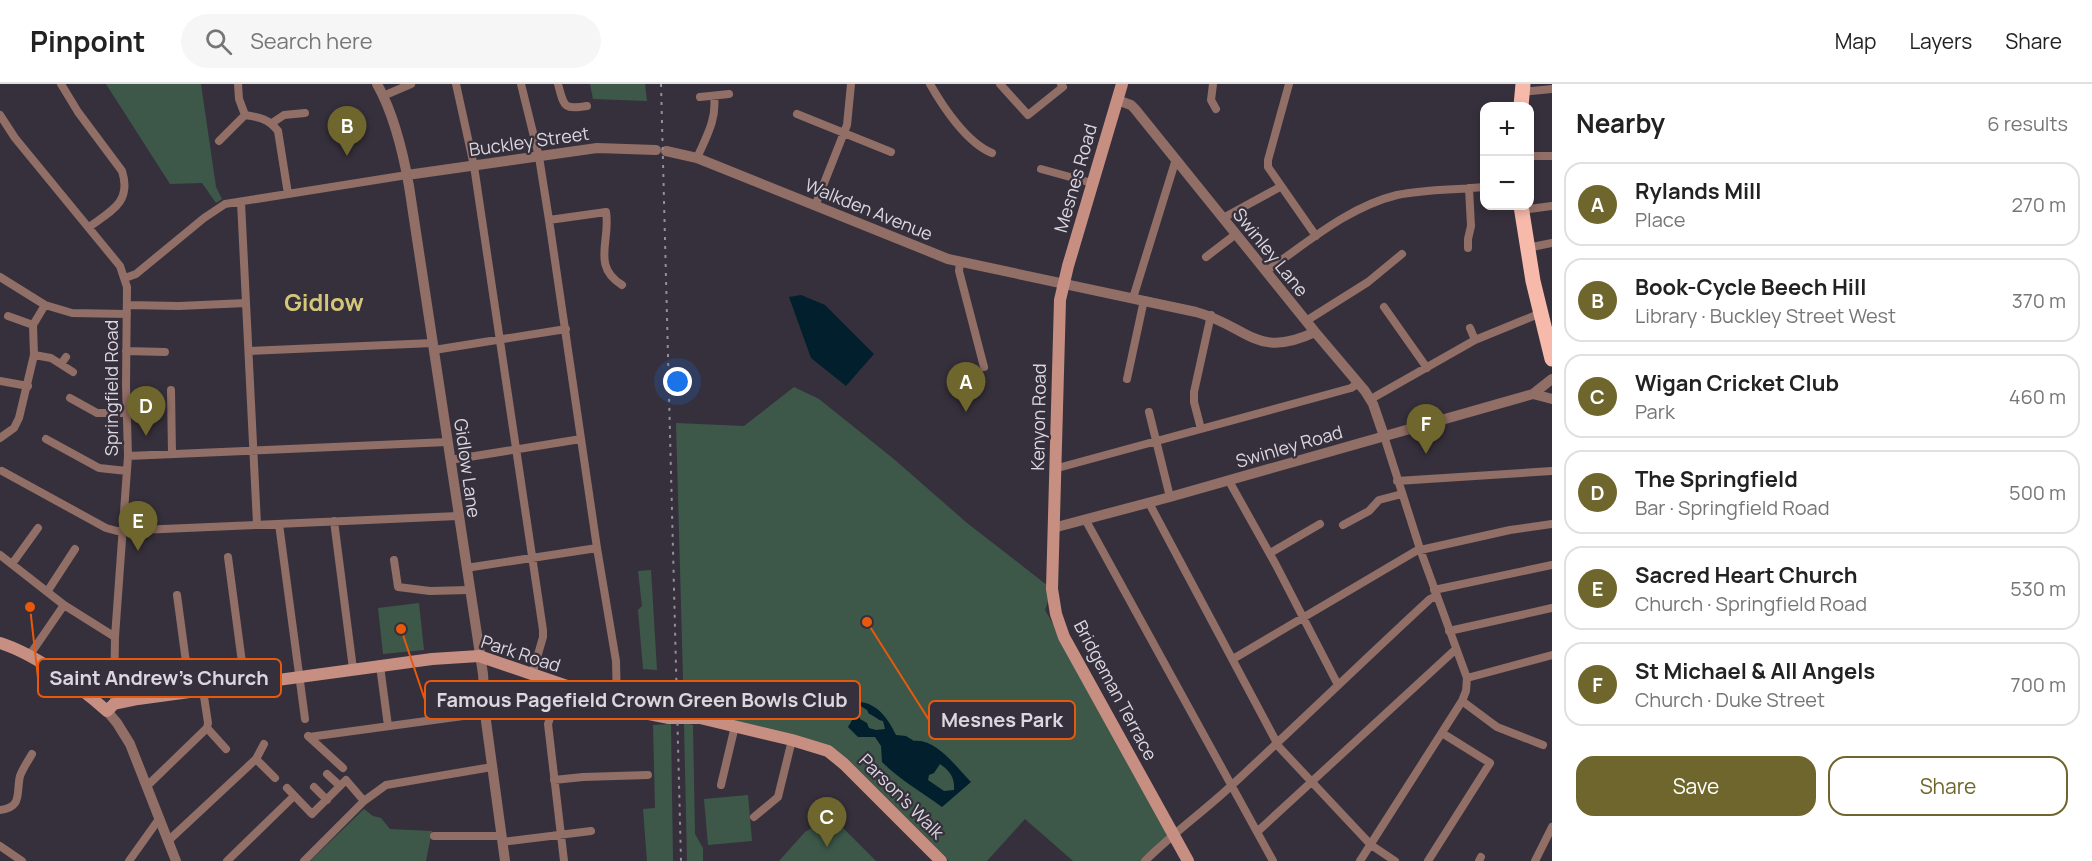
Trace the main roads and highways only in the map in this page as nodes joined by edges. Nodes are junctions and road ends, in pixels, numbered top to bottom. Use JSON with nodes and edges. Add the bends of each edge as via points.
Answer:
{"nodes":[{"id":1,"x":1120,"y":85,"type":"edge"},
{"id":2,"x":1521,"y":210,"type":"edge"},
{"id":3,"x":1064,"y":283,"type":"joint"},
{"id":4,"x":1551,"y":351,"type":"edge"},
{"id":5,"x":1052,"y":553,"type":"joint"},
{"id":6,"x":0,"y":644,"type":"edge"},
{"id":7,"x":837,"y":758,"type":"joint"},
{"id":8,"x":941,"y":861,"type":"edge"},
{"id":9,"x":1188,"y":861,"type":"edge"}],
"edges":[{"from":1,"to":3,"type":"main road","name":"Mesnes Road"},
{"from":2,"to":4,"type":"highway"},
{"from":3,"to":5,"type":"main road","name":"Kenyon Road","via":[[1058,322]]},
{"from":5,"to":9,"type":"main road","name":"Bridgeman Terrace","via":[[1053,596],[1061,630]]},
{"from":6,"to":7,"type":"main road","name":"Park Road","via":[[29,656],[110,708],[196,691],[479,656],[617,704],[660,716],[694,717],[735,726],[820,747]]},
{"from":7,"to":8,"type":"main road","name":"Parson's Walk"}]}
